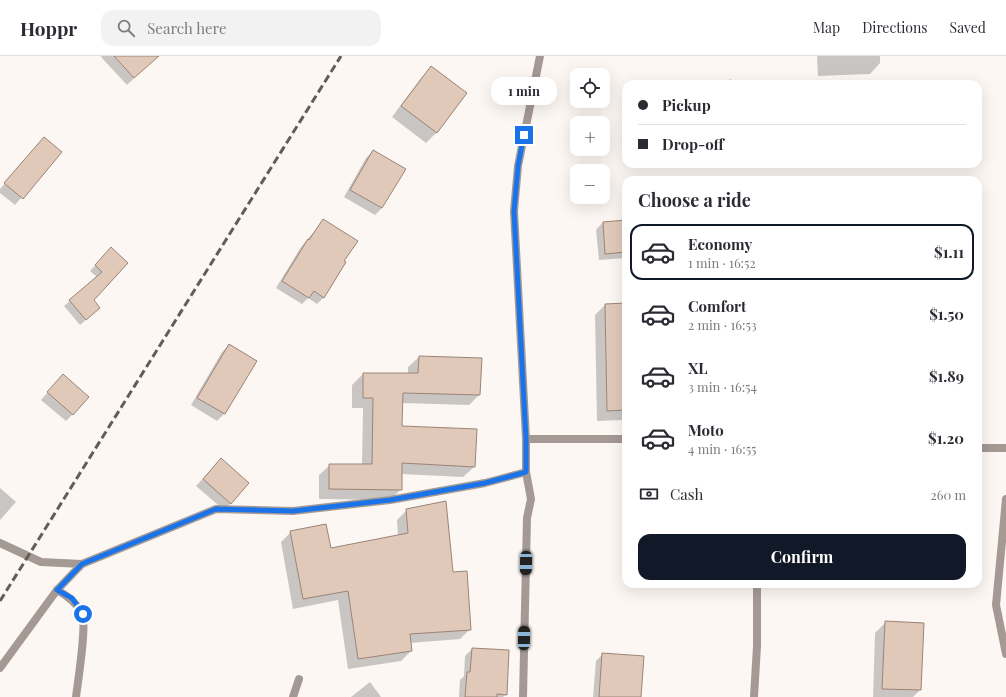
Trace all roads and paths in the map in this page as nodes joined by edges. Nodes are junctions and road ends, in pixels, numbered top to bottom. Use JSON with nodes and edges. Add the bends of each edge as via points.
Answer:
{"nodes":[{"id":1,"x":540,"y":56,"type":"edge"},
{"id":2,"x":526,"y":439,"type":"junction"},
{"id":3,"x":622,"y":439,"type":"edge"},
{"id":4,"x":982,"y":448,"type":"edge"},
{"id":5,"x":1006,"y":448,"type":"edge"},
{"id":6,"x":526,"y":472,"type":"junction"},
{"id":7,"x":1006,"y":499,"type":"edge"},
{"id":8,"x":0,"y":543,"type":"edge"},
{"id":9,"x":82,"y":564,"type":"junction"},
{"id":10,"x":757,"y":588,"type":"edge"},
{"id":11,"x":57,"y":590,"type":"junction"},
{"id":12,"x":1006,"y":654,"type":"edge"},
{"id":13,"x":0,"y":668,"type":"edge"},
{"id":14,"x":299,"y":679,"type":"dead end"},
{"id":15,"x":76,"y":697,"type":"edge"},
{"id":16,"x":293,"y":697,"type":"edge"},
{"id":17,"x":523,"y":697,"type":"edge"},
{"id":18,"x":754,"y":697,"type":"edge"}],
"edges":[{"from":1,"to":2,"type":"street","via":[[518,166],[514,211]]},
{"from":2,"to":3,"type":"street"},
{"from":2,"to":6,"type":"street"},
{"from":4,"to":5,"type":"street"},
{"from":6,"to":9,"type":"street","via":[[485,483],[390,500],[293,511],[216,509]]},
{"from":6,"to":17,"type":"street","via":[[531,499],[527,518]]},
{"from":7,"to":12,"type":"street","via":[[996,605]]},
{"from":8,"to":9,"type":"street","via":[[41,562]]},
{"from":9,"to":11,"type":"street"},
{"from":10,"to":18,"type":"street"},
{"from":11,"to":13,"type":"street"},
{"from":11,"to":15,"type":"street","via":[[72,598],[83,614],[83,644]]},
{"from":14,"to":16,"type":"street"}]}
